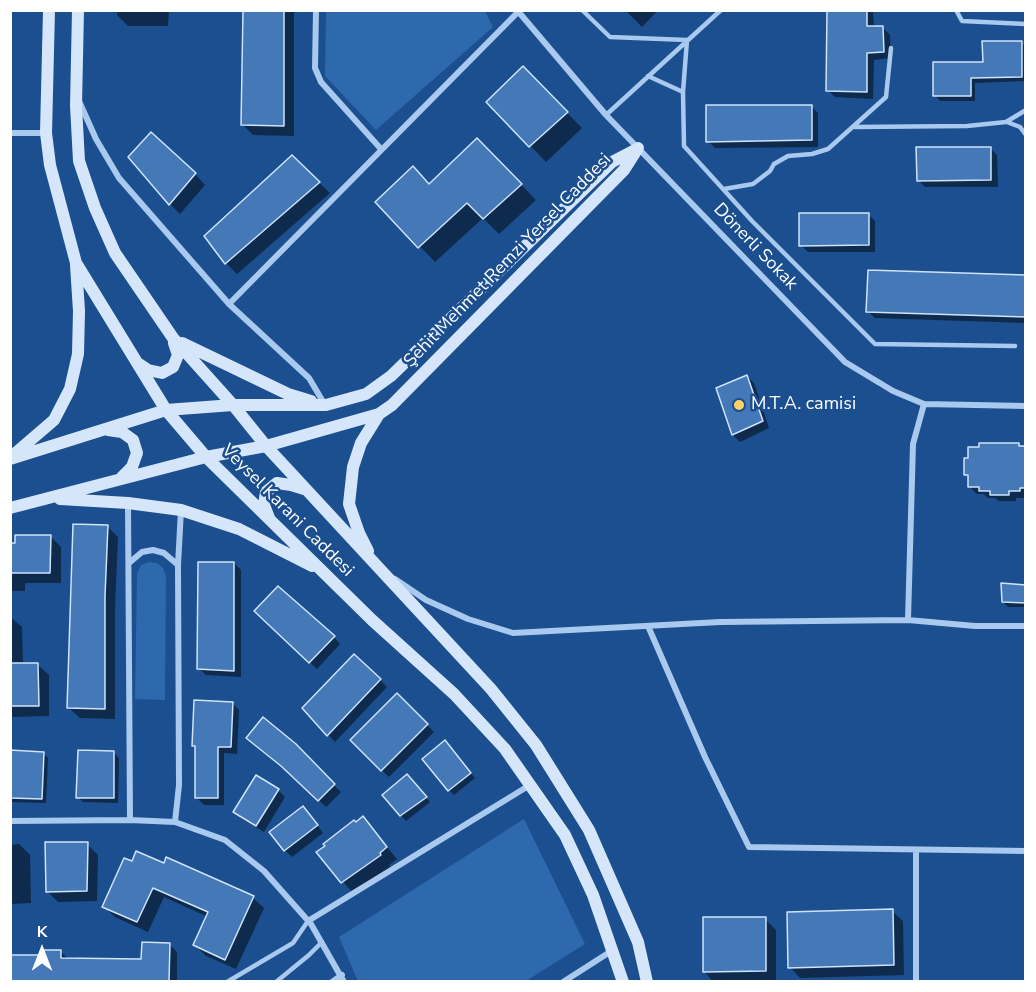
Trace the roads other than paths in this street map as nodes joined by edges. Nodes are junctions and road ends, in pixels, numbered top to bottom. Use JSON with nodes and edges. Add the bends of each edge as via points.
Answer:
{"nodes":[{"id":1,"x":49,"y":10,"type":"edge"},
{"id":2,"x":78,"y":10,"type":"edge"},
{"id":3,"x":316,"y":10,"type":"edge"},
{"id":4,"x":582,"y":10,"type":"edge"},
{"id":5,"x":721,"y":10,"type":"edge"},
{"id":6,"x":956,"y":10,"type":"edge"},
{"id":7,"x":518,"y":11,"type":"edge"},
{"id":8,"x":1026,"y":24,"type":"edge"},
{"id":9,"x":687,"y":40,"type":"junction"},
{"id":10,"x":891,"y":48,"type":"dead end"},
{"id":11,"x":648,"y":76,"type":"junction"},
{"id":12,"x":683,"y":92,"type":"junction"},
{"id":13,"x":76,"y":95,"type":"junction"},
{"id":14,"x":1026,"y":111,"type":"edge"},
{"id":15,"x":606,"y":115,"type":"junction"},
{"id":16,"x":1006,"y":122,"type":"junction"},
{"id":17,"x":853,"y":127,"type":"junction"},
{"id":18,"x":10,"y":133,"type":"edge"},
{"id":19,"x":46,"y":133,"type":"junction"},
{"id":20,"x":1026,"y":135,"type":"edge"},
{"id":21,"x":638,"y":148,"type":"junction"},
{"id":22,"x":381,"y":149,"type":"junction"},
{"id":23,"x":724,"y":189,"type":"junction"},
{"id":24,"x":76,"y":263,"type":"junction"},
{"id":25,"x":229,"y":304,"type":"junction"},
{"id":26,"x":173,"y":338,"type":"junction"},
{"id":27,"x":1015,"y":346,"type":"dead end"},
{"id":28,"x":135,"y":361,"type":"junction"},
{"id":29,"x":924,"y":404,"type":"junction"},
{"id":30,"x":233,"y":405,"type":"junction"},
{"id":31,"x":326,"y":405,"type":"junction"},
{"id":32,"x":1026,"y":406,"type":"edge"},
{"id":33,"x":166,"y":410,"type":"junction"},
{"id":34,"x":379,"y":414,"type":"junction"},
{"id":35,"x":103,"y":430,"type":"junction"},
{"id":36,"x":266,"y":446,"type":"junction"},
{"id":37,"x":206,"y":457,"type":"junction"},
{"id":38,"x":10,"y":458,"type":"edge"},
{"id":39,"x":122,"y":478,"type":"junction"},
{"id":40,"x":308,"y":491,"type":"junction"},
{"id":41,"x":50,"y":498,"type":"junction"},
{"id":42,"x":128,"y":503,"type":"junction"},
{"id":43,"x":10,"y":508,"type":"edge"},
{"id":44,"x":181,"y":510,"type":"junction"},
{"id":45,"x":270,"y":520,"type":"junction"},
{"id":46,"x":129,"y":564,"type":"junction"},
{"id":47,"x":178,"y":565,"type":"junction"},
{"id":48,"x":375,"y":565,"type":"junction"},
{"id":49,"x":322,"y":572,"type":"junction"},
{"id":50,"x":908,"y":620,"type":"junction"},
{"id":51,"x":648,"y":626,"type":"junction"},
{"id":52,"x":1026,"y":626,"type":"edge"},
{"id":53,"x":530,"y":785,"type":"junction"},
{"id":54,"x":130,"y":820,"type":"junction"},
{"id":55,"x":10,"y":821,"type":"edge"},
{"id":56,"x":176,"y":822,"type":"junction"},
{"id":57,"x":916,"y":850,"type":"junction"},
{"id":58,"x":1026,"y":851,"type":"edge"},
{"id":59,"x":308,"y":921,"type":"junction"},
{"id":60,"x":322,"y":942,"type":"junction"},
{"id":61,"x":613,"y":950,"type":"junction"},
{"id":62,"x":343,"y":978,"type":"edge"},
{"id":63,"x":227,"y":981,"type":"edge"},
{"id":64,"x":276,"y":981,"type":"edge"},
{"id":65,"x":333,"y":981,"type":"edge"},
{"id":66,"x":563,"y":981,"type":"edge"},
{"id":67,"x":623,"y":981,"type":"edge"},
{"id":68,"x":647,"y":981,"type":"edge"},
{"id":69,"x":916,"y":981,"type":"edge"}],
"edges":[{"from":1,"to":19,"type":"main road","name":"Veysel Karani Caddesi"},
{"from":2,"to":13,"type":"main road","name":"Veysel Karani Caddesi"},
{"from":3,"to":22,"type":"street","via":[[315,68],[321,82]]},
{"from":4,"to":9,"type":"lane","via":[[610,37]]},
{"from":5,"to":9,"type":"lane"},
{"from":6,"to":8,"type":"lane","via":[[962,21]]},
{"from":7,"to":15,"type":"street","name":"Dönerli Sokak"},
{"from":7,"to":22,"type":"street"},
{"from":9,"to":11,"type":"lane"},
{"from":9,"to":12,"type":"lane"},
{"from":10,"to":17,"type":"lane","via":[[886,97]]},
{"from":11,"to":12,"type":"lane"},
{"from":11,"to":15,"type":"lane"},
{"from":12,"to":23,"type":"lane","via":[[684,146]]},
{"from":13,"to":25,"type":"street","via":[[119,178]]},
{"from":13,"to":26,"type":"main road","name":"Veysel Karani Caddesi","via":[[80,161],[95,208],[116,253]]},
{"from":14,"to":16,"type":"lane"},
{"from":15,"to":21,"type":"street","name":"Dönerli Sokak"},
{"from":16,"to":17,"type":"lane"},
{"from":16,"to":20,"type":"lane","via":[[1020,127]]},
{"from":17,"to":23,"type":"lane","via":[[828,149],[788,156],[753,184]]},
{"from":18,"to":19,"type":"street"},
{"from":19,"to":24,"type":"main road","name":"Veysel Karani Caddesi","via":[[50,165]]},
{"from":21,"to":29,"type":"street","name":"Dönerli Sokak","via":[[845,362],[893,391]]},
{"from":21,"to":31,"type":"main road","name":"Şehit Mehmet Remzi Yersel Caddesi","via":[[612,162],[391,376],[366,394]]},
{"from":21,"to":34,"type":"main road","name":"Şehit Mehmet Remzi Yersel Caddesi","via":[[624,170]]},
{"from":22,"to":25,"type":"street"},
{"from":23,"to":27,"type":"lane","via":[[875,344]]},
{"from":24,"to":28,"type":"main road","name":"Veysel Karani Caddesi"},
{"from":24,"to":38,"type":"main road","via":[[78,354],[70,388],[54,420]]},
{"from":25,"to":31,"type":"street","via":[[309,378]]},
{"from":26,"to":28,"type":"main road","via":[[178,355],[173,367],[162,373]]},
{"from":26,"to":30,"type":"main road","name":"Veysel Karani Caddesi"},
{"from":26,"to":31,"type":"main road","via":[[288,394]]},
{"from":28,"to":33,"type":"main road","name":"Veysel Karani Caddesi"},
{"from":29,"to":32,"type":"street","name":"Dönerli Sokak"},
{"from":29,"to":50,"type":"street","via":[[913,444]]},
{"from":30,"to":31,"type":"main road","name":"Şehit Mehmet Remzi Yersel Caddesi"},
{"from":30,"to":33,"type":"main road","name":"Şehit Mehmet Remzi Yersel Caddesi"},
{"from":30,"to":36,"type":"main road","name":"Veysel Karani Caddesi"},
{"from":33,"to":35,"type":"main road","name":"Şehit Mehmet Remzi Yersel Caddesi"},
{"from":33,"to":37,"type":"main road","name":"Veysel Karani Caddesi"},
{"from":34,"to":36,"type":"main road","name":"Şehit Mehmet Remzi Yersel Caddesi"},
{"from":34,"to":48,"type":"main road","via":[[361,443],[353,467],[349,504]]},
{"from":35,"to":38,"type":"main road","name":"Şehit Mehmet Remzi Yersel Caddesi"},
{"from":35,"to":39,"type":"main road","via":[[122,432],[133,440],[137,453]]},
{"from":36,"to":37,"type":"main road","name":"Şehit Mehmet Remzi Yersel Caddesi"},
{"from":36,"to":40,"type":"main road","name":"Veysel Karani Caddesi"},
{"from":37,"to":39,"type":"main road","name":"Şehit Mehmet Remzi Yersel Caddesi"},
{"from":37,"to":45,"type":"main road","name":"Veysel Karani Caddesi"},
{"from":39,"to":41,"type":"main road","name":"Şehit Mehmet Remzi Yersel Caddesi"},
{"from":40,"to":45,"type":"main road","via":[[277,483],[266,492],[264,506]]},
{"from":40,"to":48,"type":"main road","name":"Veysel Karani Caddesi"},
{"from":41,"to":42,"type":"main road"},
{"from":41,"to":43,"type":"main road","name":"Şehit Mehmet Remzi Yersel Caddesi"},
{"from":42,"to":44,"type":"main road"},
{"from":42,"to":46,"type":"street"},
{"from":44,"to":47,"type":"street"},
{"from":44,"to":49,"type":"main road","via":[[238,529]]},
{"from":45,"to":49,"type":"main road","name":"Veysel Karani Caddesi"},
{"from":46,"to":47,"type":"street","via":[[142,552],[153,550],[164,553]]},
{"from":46,"to":54,"type":"street"},
{"from":47,"to":56,"type":"street"},
{"from":48,"to":51,"type":"street","via":[[426,600],[468,620],[513,633]]},
{"from":48,"to":68,"type":"main road","name":"Veysel Karani Caddesi","via":[[491,689],[536,745],[589,830],[638,942]]},
{"from":49,"to":53,"type":"main road","name":"Veysel Karani Caddesi","via":[[454,694],[505,749]]},
{"from":50,"to":51,"type":"street"},
{"from":50,"to":52,"type":"street"},
{"from":51,"to":57,"type":"street","via":[[749,847]]},
{"from":53,"to":59,"type":"street"},
{"from":53,"to":61,"type":"main road","name":"Veysel Karani Caddesi","via":[[565,835]]},
{"from":54,"to":55,"type":"street"},
{"from":54,"to":56,"type":"street"},
{"from":56,"to":59,"type":"street","via":[[225,840],[264,871]]},
{"from":57,"to":58,"type":"street"},
{"from":57,"to":69,"type":"street"},
{"from":59,"to":60,"type":"street"},
{"from":59,"to":63,"type":"lane","via":[[293,942]]},
{"from":60,"to":62,"type":"street"},
{"from":60,"to":64,"type":"lane"},
{"from":61,"to":66,"type":"street"},
{"from":61,"to":67,"type":"main road","name":"Veysel Karani Caddesi"},
{"from":62,"to":65,"type":"street"}]}
